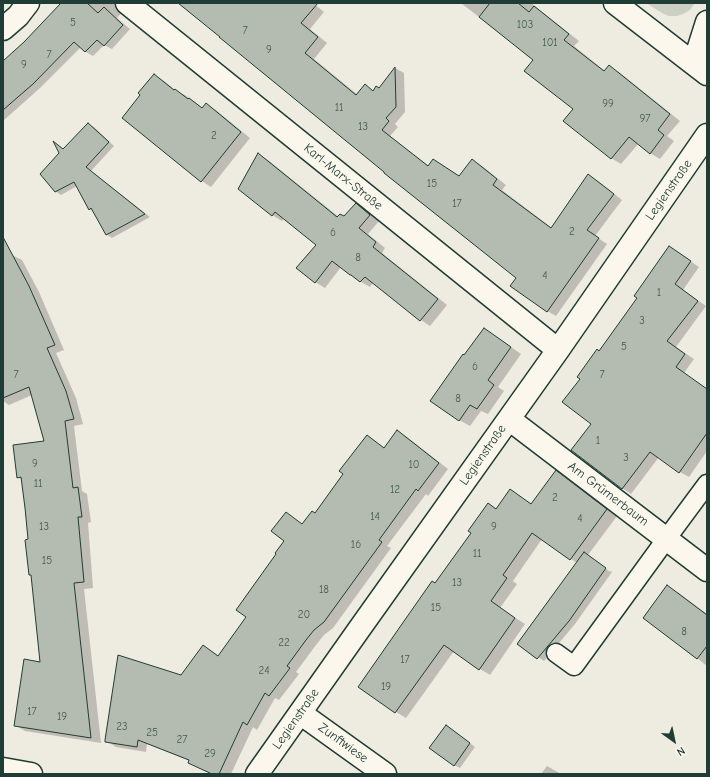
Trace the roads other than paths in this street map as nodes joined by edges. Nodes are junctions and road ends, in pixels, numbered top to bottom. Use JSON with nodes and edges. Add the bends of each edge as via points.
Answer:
{"nodes":[{"id":1,"x":28,"y":3,"type":"edge"},
{"id":2,"x":127,"y":3,"type":"edge"},
{"id":3,"x":616,"y":3,"type":"edge"},
{"id":4,"x":707,"y":22,"type":"edge"},
{"id":5,"x":3,"y":29,"type":"edge"},
{"id":6,"x":700,"y":69,"type":"edge"},
{"id":7,"x":707,"y":135,"type":"edge"},
{"id":8,"x":558,"y":350,"type":"junction"},
{"id":9,"x":509,"y":419,"type":"junction"},
{"id":10,"x":707,"y":484,"type":"edge"},
{"id":11,"x":667,"y":538,"type":"junction"},
{"id":12,"x":707,"y":570,"type":"edge"},
{"id":13,"x":556,"y":653,"type":"dead end"},
{"id":14,"x":300,"y":713,"type":"junction"},
{"id":15,"x":3,"y":769,"type":"edge"},
{"id":16,"x":31,"y":774,"type":"edge"},
{"id":17,"x":258,"y":774,"type":"edge"},
{"id":18,"x":386,"y":774,"type":"edge"}],
"edges":[{"from":1,"to":5,"type":"street"},
{"from":2,"to":8,"type":"street","name":"Karl-Marx-Straße"},
{"from":3,"to":6,"type":"street"},
{"from":4,"to":6,"type":"street"},
{"from":7,"to":8,"type":"street","name":"Legienstraße"},
{"from":8,"to":9,"type":"street","name":"Legienstraße"},
{"from":9,"to":11,"type":"street","name":"Am Grümerbaum"},
{"from":9,"to":14,"type":"street","name":"Legienstraße"},
{"from":10,"to":11,"type":"lane"},
{"from":11,"to":12,"type":"street","name":"Am Grümerbaum"},
{"from":11,"to":13,"type":"lane","via":[[574,666]]},
{"from":14,"to":17,"type":"street","name":"Legienstraße"},
{"from":14,"to":18,"type":"street","name":"Zunftwiese"},
{"from":15,"to":16,"type":"street"}]}
